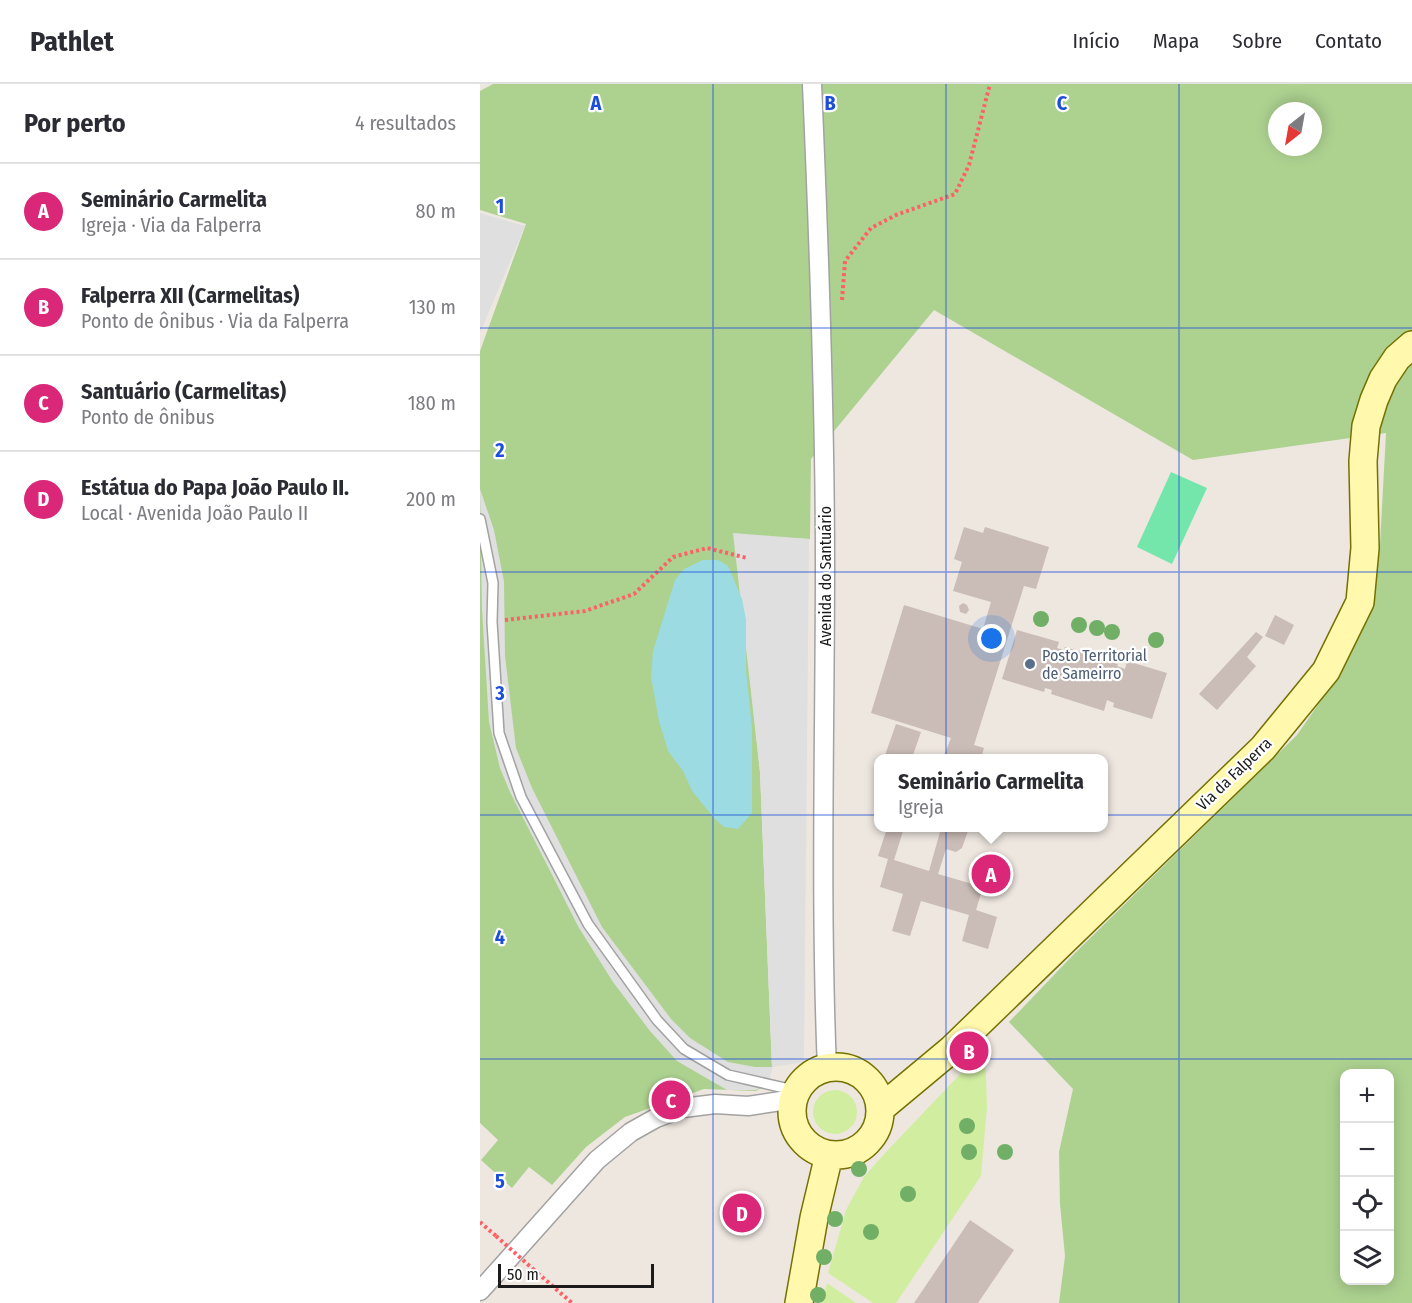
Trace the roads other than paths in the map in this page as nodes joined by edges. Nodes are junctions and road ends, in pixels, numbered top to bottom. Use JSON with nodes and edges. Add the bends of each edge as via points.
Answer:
{"nodes":[{"id":1,"x":813,"y":84,"type":"edge"},
{"id":2,"x":1412,"y":345,"type":"edge"},
{"id":3,"x":480,"y":519,"type":"edge"},
{"id":4,"x":827,"y":1069,"type":"junction"},
{"id":5,"x":796,"y":1095,"type":"junction"},
{"id":6,"x":880,"y":1108,"type":"junction"},
{"id":7,"x":829,"y":1155,"type":"junction"},
{"id":8,"x":480,"y":1291,"type":"edge"},
{"id":9,"x":799,"y":1303,"type":"edge"}],
"edges":[{"from":1,"to":4,"type":"street","name":"Avenida do Santuário","via":[[825,483]]},
{"from":2,"to":6,"type":"main road","name":"Via da Falperra","via":[[1383,379],[1366,426],[1365,548],[1360,602],[1326,671],[1263,748],[952,1048]]},
{"from":3,"to":5,"type":"lane","via":[[493,583],[499,733],[521,797],[588,924],[657,1020],[684,1049],[728,1075]]},
{"from":4,"to":5,"type":"main road","via":[[808,1078]]},
{"from":4,"to":6,"type":"main road","via":[[846,1069],[863,1077],[872,1085]]},
{"from":5,"to":7,"type":"main road","via":[[793,1118],[799,1135],[817,1151]]},
{"from":5,"to":8,"type":"street","via":[[748,1106],[715,1104],[683,1108],[631,1132],[597,1160]]},
{"from":6,"to":7,"type":"main road","via":[[880,1120],[870,1140],[851,1153]]},
{"from":7,"to":9,"type":"main road"}]}
